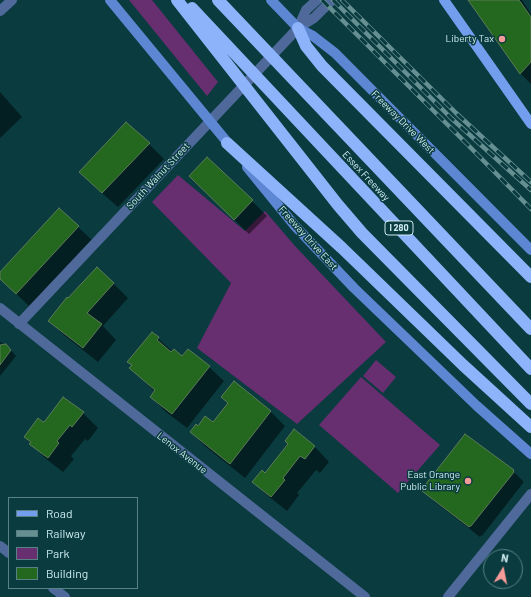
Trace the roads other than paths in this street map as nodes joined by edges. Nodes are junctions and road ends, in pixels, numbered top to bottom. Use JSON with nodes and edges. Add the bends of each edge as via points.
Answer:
{"nodes":[{"id":1,"x":12,"y":0,"type":"edge"},
{"id":2,"x":110,"y":0,"type":"edge"},
{"id":3,"x":177,"y":0,"type":"edge"},
{"id":4,"x":185,"y":0,"type":"edge"},
{"id":5,"x":218,"y":0,"type":"edge"},
{"id":6,"x":271,"y":0,"type":"edge"},
{"id":7,"x":317,"y":0,"type":"edge"},
{"id":8,"x":332,"y":0,"type":"edge"},
{"id":9,"x":444,"y":0,"type":"edge"},
{"id":10,"x":0,"y":11,"type":"edge"},
{"id":11,"x":298,"y":28,"type":"junction"},
{"id":12,"x":210,"y":121,"type":"junction"},
{"id":13,"x":531,"y":124,"type":"edge"},
{"id":14,"x":227,"y":143,"type":"junction"},
{"id":15,"x":531,"y":250,"type":"edge"},
{"id":16,"x":531,"y":277,"type":"edge"},
{"id":17,"x":0,"y":308,"type":"edge"},
{"id":18,"x":19,"y":324,"type":"junction"},
{"id":19,"x":531,"y":329,"type":"edge"},
{"id":20,"x":531,"y":368,"type":"edge"},
{"id":21,"x":531,"y":404,"type":"edge"},
{"id":22,"x":531,"y":426,"type":"edge"},
{"id":23,"x":531,"y":454,"type":"edge"},
{"id":24,"x":531,"y":494,"type":"edge"},
{"id":25,"x":0,"y":546,"type":"edge"},
{"id":26,"x":8,"y":552,"type":"edge"},
{"id":27,"x":54,"y":589,"type":"edge"},
{"id":28,"x":65,"y":597,"type":"edge"},
{"id":29,"x":365,"y":597,"type":"edge"},
{"id":30,"x":448,"y":597,"type":"edge"}],
"edges":[{"from":1,"to":10,"type":"street"},
{"from":2,"to":12,"type":"main road","name":"Freeway Drive East"},
{"from":3,"to":21,"type":"highway","via":[[362,233]]},
{"from":4,"to":20,"type":"highway","name":"Essex Freeway","number":"I 280"},
{"from":5,"to":19,"type":"highway","name":"Essex Freeway","number":"I 280"},
{"from":6,"to":11,"type":"main road","name":"Freeway Drive West"},
{"from":7,"to":11,"type":"street","name":"South Walnut Street","via":[[306,10]]},
{"from":8,"to":11,"type":"street","name":"South Walnut Street","via":[[314,18]]},
{"from":9,"to":13,"type":"main road"},
{"from":11,"to":12,"type":"street","name":"South Walnut Street"},
{"from":11,"to":15,"type":"main road","name":"Freeway Drive West","via":[[314,36],[335,53]]},
{"from":11,"to":16,"type":"highway","via":[[306,46],[322,66]]},
{"from":12,"to":14,"type":"main road","name":"Freeway Drive East"},
{"from":12,"to":18,"type":"street","name":"South Walnut Street"},
{"from":14,"to":22,"type":"highway"},
{"from":14,"to":23,"type":"main road","name":"Freeway Drive East","via":[[295,226],[349,282],[461,391]]},
{"from":17,"to":18,"type":"street","name":"Lenox Avenue"},
{"from":18,"to":29,"type":"street","name":"Lenox Avenue"},
{"from":24,"to":30,"type":"street"},
{"from":25,"to":26,"type":"street"},
{"from":27,"to":28,"type":"street"}]}
